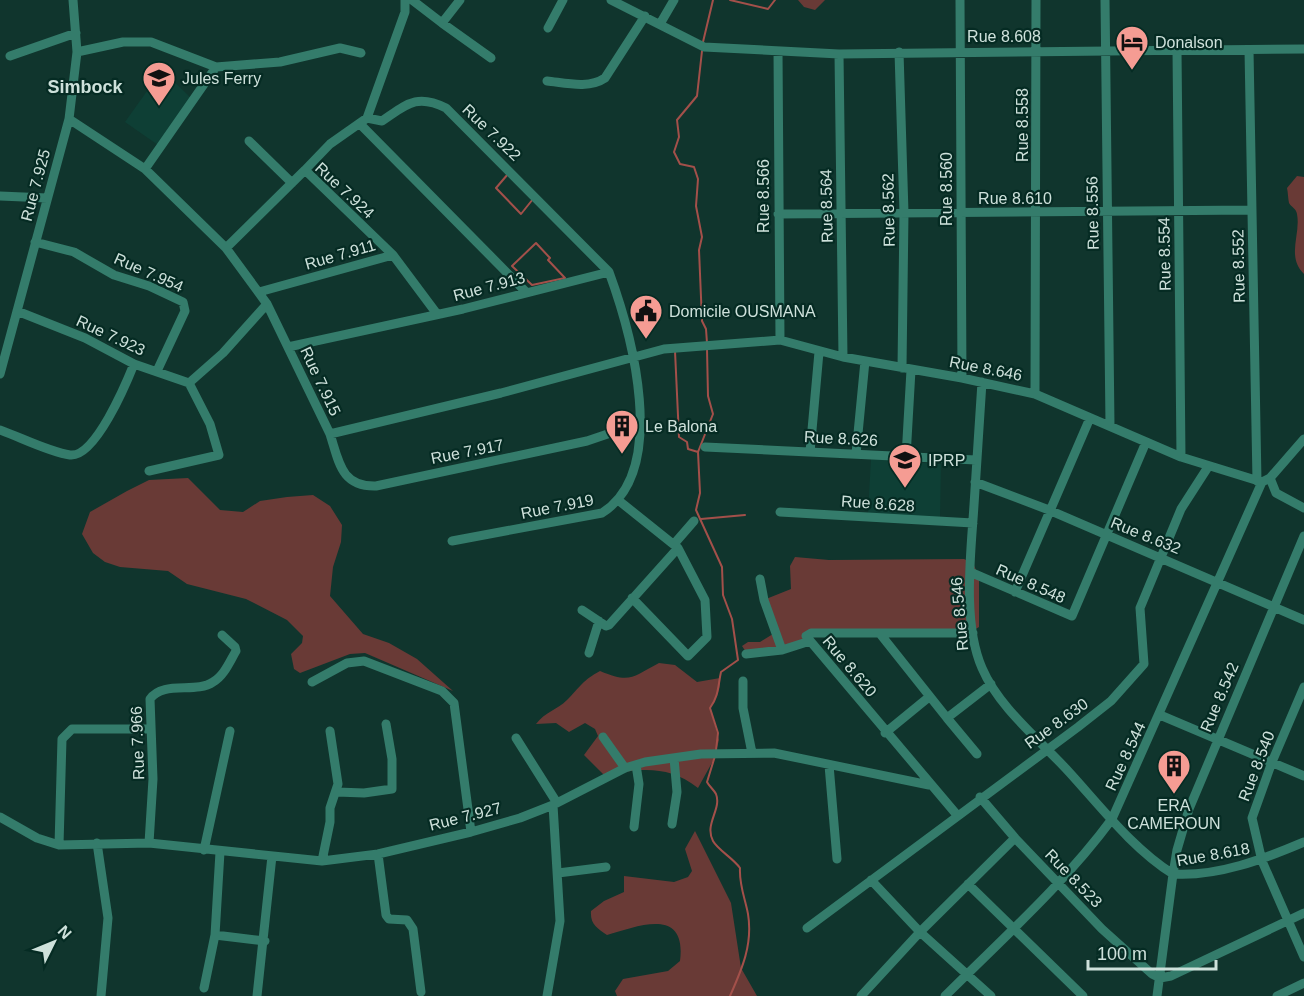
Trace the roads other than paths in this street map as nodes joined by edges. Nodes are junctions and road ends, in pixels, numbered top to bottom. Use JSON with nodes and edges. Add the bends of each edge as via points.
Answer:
{"nodes":[{"id":1,"x":73,"y":0,"type":"edge"},
{"id":2,"x":405,"y":0,"type":"edge"},
{"id":3,"x":412,"y":0,"type":"edge"},
{"id":4,"x":460,"y":0,"type":"edge"},
{"id":5,"x":562,"y":0,"type":"edge"},
{"id":6,"x":674,"y":0,"type":"edge"},
{"id":7,"x":960,"y":0,"type":"edge"},
{"id":8,"x":1036,"y":0,"type":"edge"},
{"id":9,"x":1105,"y":0,"type":"edge"},
{"id":10,"x":617,"y":1,"type":"edge"},
{"id":11,"x":645,"y":16,"type":"junction"},
{"id":12,"x":442,"y":23,"type":"junction"},
{"id":13,"x":660,"y":24,"type":"junction"},
{"id":14,"x":548,"y":28,"type":"dead end"},
{"id":15,"x":76,"y":33,"type":"junction"},
{"id":16,"x":1304,"y":49,"type":"edge"},
{"id":17,"x":960,"y":50,"type":"junction"},
{"id":18,"x":1177,"y":50,"type":"junction"},
{"id":19,"x":1249,"y":50,"type":"junction"},
{"id":20,"x":778,"y":51,"type":"junction"},
{"id":21,"x":1037,"y":51,"type":"junction"},
{"id":22,"x":1106,"y":51,"type":"junction"},
{"id":23,"x":77,"y":52,"type":"junction"},
{"id":24,"x":899,"y":52,"type":"junction"},
{"id":25,"x":361,"y":53,"type":"dead end"},
{"id":26,"x":839,"y":54,"type":"junction"},
{"id":27,"x":10,"y":56,"type":"dead end"},
{"id":28,"x":490,"y":58,"type":"dead end"},
{"id":29,"x":216,"y":67,"type":"junction"},
{"id":30,"x":547,"y":81,"type":"dead end"},
{"id":31,"x":69,"y":119,"type":"junction"},
{"id":32,"x":363,"y":121,"type":"junction"},
{"id":33,"x":249,"y":141,"type":"dead end"},
{"id":34,"x":145,"y":169,"type":"junction"},
{"id":35,"x":305,"y":170,"type":"junction"},
{"id":36,"x":292,"y":183,"type":"junction"},
{"id":37,"x":0,"y":196,"type":"edge"},
{"id":38,"x":47,"y":198,"type":"junction"},
{"id":39,"x":1178,"y":210,"type":"junction"},
{"id":40,"x":1252,"y":210,"type":"junction"},
{"id":41,"x":1107,"y":212,"type":"junction"},
{"id":42,"x":904,"y":213,"type":"junction"},
{"id":43,"x":961,"y":213,"type":"junction"},
{"id":44,"x":1036,"y":213,"type":"junction"},
{"id":45,"x":778,"y":214,"type":"junction"},
{"id":46,"x":841,"y":214,"type":"junction"},
{"id":47,"x":35,"y":242,"type":"junction"},
{"id":48,"x":226,"y":248,"type":"junction"},
{"id":49,"x":393,"y":255,"type":"junction"},
{"id":50,"x":609,"y":272,"type":"junction"},
{"id":51,"x":525,"y":291,"type":"junction"},
{"id":52,"x":259,"y":292,"type":"junction"},
{"id":53,"x":267,"y":304,"type":"junction"},
{"id":54,"x":16,"y":311,"type":"junction"},
{"id":55,"x":437,"y":314,"type":"junction"},
{"id":56,"x":780,"y":340,"type":"junction"},
{"id":57,"x":4,"y":345,"type":"edge"},
{"id":58,"x":288,"y":347,"type":"junction"},
{"id":59,"x":819,"y":352,"type":"junction"},
{"id":60,"x":635,"y":357,"type":"junction"},
{"id":61,"x":843,"y":357,"type":"junction"},
{"id":62,"x":865,"y":362,"type":"junction"},
{"id":63,"x":134,"y":364,"type":"junction"},
{"id":64,"x":907,"y":369,"type":"junction"},
{"id":65,"x":157,"y":371,"type":"junction"},
{"id":66,"x":0,"y":374,"type":"edge"},
{"id":67,"x":962,"y":378,"type":"junction"},
{"id":68,"x":982,"y":382,"type":"junction"},
{"id":69,"x":189,"y":383,"type":"junction"},
{"id":70,"x":1035,"y":394,"type":"junction"},
{"id":71,"x":1090,"y":418,"type":"junction"},
{"id":72,"x":640,"y":423,"type":"junction"},
{"id":73,"x":1110,"y":425,"type":"junction"},
{"id":74,"x":0,"y":430,"type":"edge"},
{"id":75,"x":330,"y":434,"type":"junction"},
{"id":76,"x":1304,"y":439,"type":"edge"},
{"id":77,"x":1146,"y":442,"type":"junction"},
{"id":78,"x":705,"y":447,"type":"dead end"},
{"id":79,"x":810,"y":452,"type":"junction"},
{"id":80,"x":856,"y":454,"type":"junction"},
{"id":81,"x":906,"y":457,"type":"junction"},
{"id":82,"x":1181,"y":457,"type":"junction"},
{"id":83,"x":976,"y":460,"type":"junction"},
{"id":84,"x":1208,"y":467,"type":"junction"},
{"id":85,"x":149,"y":471,"type":"dead end"},
{"id":86,"x":1263,"y":480,"type":"junction"},
{"id":87,"x":975,"y":482,"type":"junction"},
{"id":88,"x":618,"y":500,"type":"junction"},
{"id":89,"x":1304,"y":508,"type":"edge"},
{"id":90,"x":1049,"y":510,"type":"junction"},
{"id":91,"x":780,"y":512,"type":"dead end"},
{"id":92,"x":694,"y":521,"type":"dead end"},
{"id":93,"x":973,"y":523,"type":"junction"},
{"id":94,"x":1107,"y":536,"type":"junction"},
{"id":95,"x":1304,"y":536,"type":"edge"},
{"id":96,"x":452,"y":541,"type":"dead end"},
{"id":97,"x":676,"y":546,"type":"junction"},
{"id":98,"x":1161,"y":558,"type":"junction"},
{"id":99,"x":970,"y":572,"type":"junction"},
{"id":100,"x":760,"y":579,"type":"dead end"},
{"id":101,"x":1218,"y":581,"type":"junction"},
{"id":102,"x":1015,"y":592,"type":"junction"},
{"id":103,"x":632,"y":598,"type":"junction"},
{"id":104,"x":1274,"y":607,"type":"junction"},
{"id":105,"x":582,"y":610,"type":"dead end"},
{"id":106,"x":1304,"y":620,"type":"edge"},
{"id":107,"x":599,"y":621,"type":"junction"},
{"id":108,"x":974,"y":633,"type":"junction"},
{"id":109,"x":222,"y":635,"type":"dead end"},
{"id":110,"x":881,"y":635,"type":"junction"},
{"id":111,"x":810,"y":641,"type":"junction"},
{"id":112,"x":782,"y":650,"type":"junction"},
{"id":113,"x":589,"y":653,"type":"dead end"},
{"id":114,"x":746,"y":654,"type":"dead end"},
{"id":115,"x":743,"y":681,"type":"dead end"},
{"id":116,"x":312,"y":682,"type":"dead end"},
{"id":117,"x":991,"y":684,"type":"junction"},
{"id":118,"x":1304,"y":687,"type":"edge"},
{"id":119,"x":930,"y":697,"type":"junction"},
{"id":120,"x":1160,"y":715,"type":"junction"},
{"id":121,"x":947,"y":718,"type":"junction"},
{"id":122,"x":386,"y":724,"type":"dead end"},
{"id":123,"x":150,"y":729,"type":"junction"},
{"id":124,"x":230,"y":730,"type":"dead end"},
{"id":125,"x":330,"y":731,"type":"dead end"},
{"id":126,"x":885,"y":733,"type":"junction"},
{"id":127,"x":603,"y":737,"type":"dead end"},
{"id":128,"x":516,"y":738,"type":"dead end"},
{"id":129,"x":1217,"y":740,"type":"junction"},
{"id":130,"x":1047,"y":748,"type":"junction"},
{"id":131,"x":752,"y":753,"type":"junction"},
{"id":132,"x":977,"y":754,"type":"dead end"},
{"id":133,"x":674,"y":758,"type":"junction"},
{"id":134,"x":1272,"y":762,"type":"junction"},
{"id":135,"x":636,"y":765,"type":"junction"},
{"id":136,"x":829,"y":765,"type":"junction"},
{"id":137,"x":625,"y":768,"type":"junction"},
{"id":138,"x":1304,"y":776,"type":"edge"},
{"id":139,"x":929,"y":785,"type":"junction"},
{"id":140,"x":337,"y":792,"type":"junction"},
{"id":141,"x":980,"y":797,"type":"junction"},
{"id":142,"x":555,"y":804,"type":"junction"},
{"id":143,"x":957,"y":815,"type":"junction"},
{"id":144,"x":0,"y":817,"type":"edge"},
{"id":145,"x":1112,"y":819,"type":"junction"},
{"id":146,"x":672,"y":824,"type":"dead end"},
{"id":147,"x":634,"y":827,"type":"dead end"},
{"id":148,"x":471,"y":832,"type":"junction"},
{"id":149,"x":1015,"y":838,"type":"junction"},
{"id":150,"x":1304,"y":842,"type":"edge"},
{"id":151,"x":97,"y":843,"type":"junction"},
{"id":152,"x":149,"y":843,"type":"junction"},
{"id":153,"x":59,"y":845,"type":"junction"},
{"id":154,"x":204,"y":850,"type":"junction"},
{"id":155,"x":220,"y":852,"type":"junction"},
{"id":156,"x":378,"y":854,"type":"junction"},
{"id":157,"x":272,"y":856,"type":"junction"},
{"id":158,"x":837,"y":859,"type":"dead end"},
{"id":159,"x":322,"y":861,"type":"junction"},
{"id":160,"x":1262,"y":861,"type":"junction"},
{"id":161,"x":606,"y":867,"type":"dead end"},
{"id":162,"x":558,"y":873,"type":"junction"},
{"id":163,"x":1173,"y":874,"type":"junction"},
{"id":164,"x":871,"y":880,"type":"junction"},
{"id":165,"x":1058,"y":883,"type":"junction"},
{"id":166,"x":968,"y":884,"type":"junction"},
{"id":167,"x":1304,"y":914,"type":"edge"},
{"id":168,"x":1288,"y":921,"type":"junction"},
{"id":169,"x":807,"y":928,"type":"dead end"},
{"id":170,"x":1013,"y":928,"type":"junction"},
{"id":171,"x":920,"y":932,"type":"junction"},
{"id":172,"x":215,"y":935,"type":"junction"},
{"id":173,"x":265,"y":942,"type":"junction"},
{"id":174,"x":1304,"y":957,"type":"edge"},
{"id":175,"x":965,"y":975,"type":"junction"},
{"id":176,"x":1160,"y":978,"type":"junction"},
{"id":177,"x":1304,"y":983,"type":"edge"},
{"id":178,"x":204,"y":988,"type":"dead end"},
{"id":179,"x":421,"y":992,"type":"dead end"},
{"id":180,"x":101,"y":996,"type":"edge"},
{"id":181,"x":257,"y":996,"type":"edge"},
{"id":182,"x":547,"y":996,"type":"edge"},
{"id":183,"x":861,"y":996,"type":"edge"},
{"id":184,"x":945,"y":996,"type":"edge"},
{"id":185,"x":991,"y":996,"type":"edge"},
{"id":186,"x":1083,"y":996,"type":"edge"},
{"id":187,"x":1157,"y":996,"type":"edge"},
{"id":188,"x":1277,"y":996,"type":"edge"}],
"edges":[{"from":1,"to":15,"type":"street","name":"Rue 7.925"},
{"from":2,"to":32,"type":"street","via":[[405,12]]},
{"from":3,"to":12,"type":"street"},
{"from":4,"to":12,"type":"street"},
{"from":5,"to":14,"type":"street"},
{"from":6,"to":13,"type":"street"},
{"from":7,"to":17,"type":"street","name":"Rue 8.560"},
{"from":8,"to":21,"type":"street","name":"Rue 8.558"},
{"from":9,"to":22,"type":"street","name":"Rue 8.556"},
{"from":10,"to":11,"type":"street"},
{"from":11,"to":13,"type":"street"},
{"from":11,"to":30,"type":"street","via":[[605,78],[582,85]]},
{"from":12,"to":28,"type":"street"},
{"from":13,"to":20,"type":"street","name":"Rue 8.608","via":[[702,47]]},
{"from":15,"to":23,"type":"street","name":"Rue 7.925"},
{"from":15,"to":27,"type":"street"},
{"from":16,"to":19,"type":"street","name":"Rue 8.608"},
{"from":17,"to":21,"type":"street","name":"Rue 8.608"},
{"from":17,"to":24,"type":"street","name":"Rue 8.608"},
{"from":17,"to":43,"type":"street","name":"Rue 8.560"},
{"from":18,"to":19,"type":"street","name":"Rue 8.608"},
{"from":18,"to":22,"type":"street","name":"Rue 8.608"},
{"from":18,"to":39,"type":"street","name":"Rue 8.554"},
{"from":19,"to":40,"type":"street","name":"Rue 8.552"},
{"from":20,"to":26,"type":"street","name":"Rue 8.608"},
{"from":20,"to":45,"type":"street","name":"Rue 8.566"},
{"from":21,"to":22,"type":"street","name":"Rue 8.608"},
{"from":21,"to":44,"type":"street","name":"Rue 8.558"},
{"from":22,"to":41,"type":"street","name":"Rue 8.556"},
{"from":23,"to":29,"type":"street","via":[[123,42],[151,42]]},
{"from":23,"to":31,"type":"street","name":"Rue 7.925"},
{"from":24,"to":26,"type":"street","name":"Rue 8.608"},
{"from":24,"to":42,"type":"street","name":"Rue 8.562"},
{"from":25,"to":29,"type":"street","via":[[340,48],[280,62]]},
{"from":26,"to":46,"type":"street","name":"Rue 8.564"},
{"from":29,"to":34,"type":"street"},
{"from":31,"to":34,"type":"street","name":"Rue 7.915"},
{"from":31,"to":38,"type":"street","name":"Rue 7.925"},
{"from":32,"to":35,"type":"street","name":"Rue 7.922","via":[[330,144]]},
{"from":32,"to":50,"type":"street","name":"Rue 7.922","via":[[382,121],[420,100],[446,108]]},
{"from":32,"to":51,"type":"street"},
{"from":33,"to":36,"type":"street"},
{"from":34,"to":48,"type":"street","name":"Rue 7.915"},
{"from":35,"to":36,"type":"street","name":"Rue 7.924"},
{"from":35,"to":49,"type":"street","name":"Rue 7.924"},
{"from":36,"to":48,"type":"street","name":"Rue 7.924"},
{"from":37,"to":38,"type":"street"},
{"from":38,"to":47,"type":"street","name":"Rue 7.925"},
{"from":39,"to":40,"type":"street","name":"Rue 8.610"},
{"from":39,"to":41,"type":"street","name":"Rue 8.610"},
{"from":39,"to":82,"type":"street","name":"Rue 8.554"},
{"from":40,"to":86,"type":"street","name":"Rue 8.552"},
{"from":41,"to":44,"type":"street","name":"Rue 8.610"},
{"from":41,"to":73,"type":"street","name":"Rue 8.556"},
{"from":42,"to":43,"type":"street","name":"Rue 8.610"},
{"from":42,"to":46,"type":"street","name":"Rue 8.610"},
{"from":42,"to":64,"type":"street","name":"Rue 8.562"},
{"from":43,"to":44,"type":"street","name":"Rue 8.610"},
{"from":43,"to":67,"type":"street","name":"Rue 8.560"},
{"from":44,"to":70,"type":"street","name":"Rue 8.558"},
{"from":45,"to":46,"type":"street","name":"Rue 8.610"},
{"from":45,"to":56,"type":"street","name":"Rue 8.566"},
{"from":46,"to":61,"type":"street","name":"Rue 8.564"},
{"from":47,"to":54,"type":"street","name":"Rue 7.925"},
{"from":47,"to":65,"type":"street","name":"Rue 7.954","via":[[74,252],[114,275],[183,302],[185,311]]},
{"from":48,"to":52,"type":"street","name":"Rue 7.915"},
{"from":49,"to":52,"type":"street","name":"Rue 7.911"},
{"from":49,"to":55,"type":"street","name":"Rue 7.911"},
{"from":50,"to":51,"type":"street","name":"Rue 7.913"},
{"from":50,"to":60,"type":"street"},
{"from":51,"to":55,"type":"street","name":"Rue 7.913"},
{"from":52,"to":53,"type":"street","name":"Rue 7.915"},
{"from":53,"to":58,"type":"street","name":"Rue 7.915"},
{"from":53,"to":69,"type":"street","via":[[223,353]]},
{"from":54,"to":57,"type":"street","name":"Rue 7.925"},
{"from":54,"to":63,"type":"street","name":"Rue 7.923","via":[[77,335]]},
{"from":55,"to":58,"type":"street","name":"Rue 7.913"},
{"from":56,"to":59,"type":"street","name":"Rue 8.646"},
{"from":56,"to":60,"type":"street","name":"Rue 8.646","via":[[670,348]]},
{"from":57,"to":66,"type":"street","name":"Rue 7.925"},
{"from":58,"to":75,"type":"street","name":"Rue 7.915"},
{"from":59,"to":61,"type":"street","name":"Rue 8.646"},
{"from":59,"to":79,"type":"street"},
{"from":60,"to":72,"type":"street","name":"Rue 7.919"},
{"from":60,"to":75,"type":"street","name":"Rue 7.915"},
{"from":61,"to":62,"type":"street","name":"Rue 8.646"},
{"from":62,"to":64,"type":"street","name":"Rue 8.646"},
{"from":62,"to":80,"type":"street"},
{"from":63,"to":65,"type":"street","name":"Rue 7.923"},
{"from":63,"to":74,"type":"street","via":[[116,405],[84,451],[71,455]]},
{"from":64,"to":67,"type":"street","name":"Rue 8.646"},
{"from":64,"to":81,"type":"street","name":"Rue 8.562"},
{"from":65,"to":69,"type":"street","name":"Rue 7.923"},
{"from":67,"to":68,"type":"street","name":"Rue 8.646"},
{"from":68,"to":70,"type":"street","name":"Rue 8.646"},
{"from":68,"to":83,"type":"street","name":"Rue 8.546"},
{"from":69,"to":85,"type":"street","via":[[220,451],[216,457]]},
{"from":70,"to":71,"type":"street","name":"Rue 8.646"},
{"from":71,"to":73,"type":"street","name":"Rue 8.646"},
{"from":71,"to":90,"type":"street"},
{"from":72,"to":75,"type":"street","name":"Rue 7.917","via":[[587,441],[376,486],[362,486],[346,477]]},
{"from":72,"to":88,"type":"street","name":"Rue 7.919","via":[[634,468]]},
{"from":73,"to":77,"type":"street","name":"Rue 8.646"},
{"from":76,"to":86,"type":"street"},
{"from":77,"to":82,"type":"street","name":"Rue 8.646"},
{"from":77,"to":94,"type":"street","name":"Rue 8.548"},
{"from":78,"to":79,"type":"street","name":"Rue 8.626"},
{"from":79,"to":80,"type":"street","name":"Rue 8.626"},
{"from":80,"to":81,"type":"street","name":"Rue 8.626"},
{"from":81,"to":83,"type":"street","name":"Rue 8.626"},
{"from":82,"to":84,"type":"street","name":"Rue 8.646"},
{"from":83,"to":87,"type":"street","name":"Rue 8.546"},
{"from":84,"to":86,"type":"street","name":"Rue 8.646"},
{"from":84,"to":98,"type":"street","name":"Rue 8.630","via":[[1181,509]]},
{"from":86,"to":89,"type":"street","via":[[1276,493]]},
{"from":86,"to":101,"type":"street","name":"Rue 8.544"},
{"from":87,"to":90,"type":"street","name":"Rue 8.632"},
{"from":87,"to":93,"type":"street","name":"Rue 8.546"},
{"from":88,"to":96,"type":"street","name":"Rue 7.919","via":[[602,513]]},
{"from":88,"to":97,"type":"street"},
{"from":90,"to":94,"type":"street","name":"Rue 8.632"},
{"from":90,"to":102,"type":"street"},
{"from":91,"to":93,"type":"street","name":"Rue 8.628"},
{"from":92,"to":97,"type":"street"},
{"from":93,"to":99,"type":"street","name":"Rue 8.546"},
{"from":94,"to":98,"type":"street","name":"Rue 8.632"},
{"from":94,"to":102,"type":"street","name":"Rue 8.548","via":[[1072,616]]},
{"from":95,"to":104,"type":"street","name":"Rue 8.542"},
{"from":97,"to":103,"type":"street"},
{"from":97,"to":103,"type":"street","via":[[705,600],[707,637],[688,656]]},
{"from":98,"to":101,"type":"street","name":"Rue 8.632"},
{"from":98,"to":130,"type":"street","name":"Rue 8.630","via":[[1140,608],[1144,664],[1110,701]]},
{"from":99,"to":102,"type":"street","name":"Rue 8.548"},
{"from":99,"to":108,"type":"street","name":"Rue 8.546"},
{"from":100,"to":112,"type":"street"},
{"from":101,"to":104,"type":"street","name":"Rue 8.632"},
{"from":101,"to":120,"type":"street","name":"Rue 8.544"},
{"from":103,"to":107,"type":"street","via":[[609,625]]},
{"from":104,"to":106,"type":"street","name":"Rue 8.632"},
{"from":104,"to":129,"type":"street","name":"Rue 8.542"},
{"from":105,"to":107,"type":"street"},
{"from":107,"to":113,"type":"street"},
{"from":108,"to":110,"type":"street","name":"Rue 8.620"},
{"from":108,"to":117,"type":"street","name":"Rue 8.546","via":[[981,666]]},
{"from":109,"to":123,"type":"street","name":"Rue 7.966","via":[[236,651],[223,672],[212,684],[153,694]]},
{"from":110,"to":111,"type":"street","name":"Rue 8.620","via":[[812,633],[807,636]]},
{"from":110,"to":119,"type":"street"},
{"from":111,"to":112,"type":"street"},
{"from":111,"to":126,"type":"street","name":"Rue 8.620"},
{"from":112,"to":114,"type":"street"},
{"from":115,"to":131,"type":"street","via":[[743,708]]},
{"from":116,"to":148,"type":"street","via":[[347,663],[364,661],[448,696],[454,703]]},
{"from":117,"to":121,"type":"street"},
{"from":117,"to":130,"type":"street","name":"Rue 8.546"},
{"from":118,"to":134,"type":"street","name":"Rue 8.540"},
{"from":119,"to":121,"type":"street"},
{"from":119,"to":126,"type":"street"},
{"from":120,"to":129,"type":"street"},
{"from":120,"to":145,"type":"street","name":"Rue 8.544"},
{"from":121,"to":132,"type":"street"},
{"from":122,"to":140,"type":"street","via":[[392,789]]},
{"from":123,"to":152,"type":"street","name":"Rue 7.966","via":[[153,779]]},
{"from":123,"to":153,"type":"street","via":[[72,729],[66,733],[62,739]]},
{"from":124,"to":154,"type":"street"},
{"from":125,"to":140,"type":"street"},
{"from":126,"to":139,"type":"street","name":"Rue 8.620"},
{"from":127,"to":137,"type":"street"},
{"from":128,"to":142,"type":"street"},
{"from":129,"to":134,"type":"street"},
{"from":129,"to":163,"type":"street","name":"Rue 8.542","via":[[1189,810]]},
{"from":130,"to":141,"type":"street","name":"Rue 8.630"},
{"from":130,"to":145,"type":"street","name":"Rue 8.546"},
{"from":131,"to":133,"type":"street","name":"Rue 7.927"},
{"from":131,"to":136,"type":"street","name":"Rue 7.927","via":[[774,753]]},
{"from":133,"to":135,"type":"street","name":"Rue 7.927"},
{"from":133,"to":146,"type":"street","via":[[677,792]]},
{"from":134,"to":138,"type":"street"},
{"from":134,"to":160,"type":"street","name":"Rue 8.540","via":[[1252,819]]},
{"from":135,"to":137,"type":"street","name":"Rue 7.927"},
{"from":135,"to":147,"type":"street","via":[[639,784]]},
{"from":136,"to":139,"type":"street","name":"Rue 7.927"},
{"from":136,"to":158,"type":"street"},
{"from":137,"to":142,"type":"street","name":"Rue 7.927"},
{"from":139,"to":143,"type":"street","name":"Rue 8.620"},
{"from":140,"to":159,"type":"street","via":[[330,808]]},
{"from":141,"to":143,"type":"street","name":"Rue 8.630"},
{"from":141,"to":149,"type":"street","name":"Rue 8.523"},
{"from":142,"to":148,"type":"street","name":"Rue 7.927"},
{"from":142,"to":162,"type":"street"},
{"from":143,"to":164,"type":"street","name":"Rue 8.630"},
{"from":144,"to":153,"type":"street","name":"Rue 7.927","via":[[37,838]]},
{"from":145,"to":163,"type":"street","name":"Rue 8.546"},
{"from":145,"to":165,"type":"street","name":"Rue 8.544"},
{"from":148,"to":156,"type":"street","name":"Rue 7.927"},
{"from":149,"to":165,"type":"street","name":"Rue 8.523"},
{"from":149,"to":166,"type":"street"},
{"from":150,"to":160,"type":"street","name":"Rue 8.618"},
{"from":151,"to":152,"type":"street","name":"Rue 7.927"},
{"from":151,"to":153,"type":"street","name":"Rue 7.927"},
{"from":151,"to":180,"type":"street","via":[[108,918]]},
{"from":152,"to":154,"type":"street","name":"Rue 7.927"},
{"from":154,"to":155,"type":"street","name":"Rue 7.927"},
{"from":155,"to":157,"type":"street","name":"Rue 7.927"},
{"from":155,"to":172,"type":"street"},
{"from":156,"to":159,"type":"street","name":"Rue 7.927"},
{"from":156,"to":179,"type":"street","via":[[386,915],[388,919],[406,920],[413,929]]},
{"from":157,"to":159,"type":"street","name":"Rue 7.927"},
{"from":157,"to":173,"type":"street"},
{"from":160,"to":163,"type":"street","name":"Rue 8.618","via":[[1188,875]]},
{"from":160,"to":168,"type":"street","name":"Rue 8.540"},
{"from":161,"to":162,"type":"street"},
{"from":162,"to":182,"type":"street","via":[[560,921]]},
{"from":163,"to":176,"type":"street","name":"Rue 8.618"},
{"from":164,"to":169,"type":"street","name":"Rue 8.630"},
{"from":164,"to":171,"type":"street"},
{"from":165,"to":170,"type":"street","name":"Rue 8.544"},
{"from":165,"to":176,"type":"street","name":"Rue 8.523"},
{"from":166,"to":170,"type":"street"},
{"from":166,"to":171,"type":"street"},
{"from":167,"to":168,"type":"street"},
{"from":168,"to":174,"type":"street","name":"Rue 8.540"},
{"from":168,"to":176,"type":"street"},
{"from":170,"to":175,"type":"street","name":"Rue 8.544"},
{"from":170,"to":186,"type":"street"},
{"from":171,"to":175,"type":"street"},
{"from":171,"to":183,"type":"street"},
{"from":172,"to":173,"type":"street"},
{"from":172,"to":178,"type":"street"},
{"from":173,"to":181,"type":"street"},
{"from":175,"to":184,"type":"street","name":"Rue 8.544"},
{"from":175,"to":185,"type":"street"},
{"from":176,"to":187,"type":"street","name":"Rue 8.618"},
{"from":177,"to":188,"type":"street"}]}
